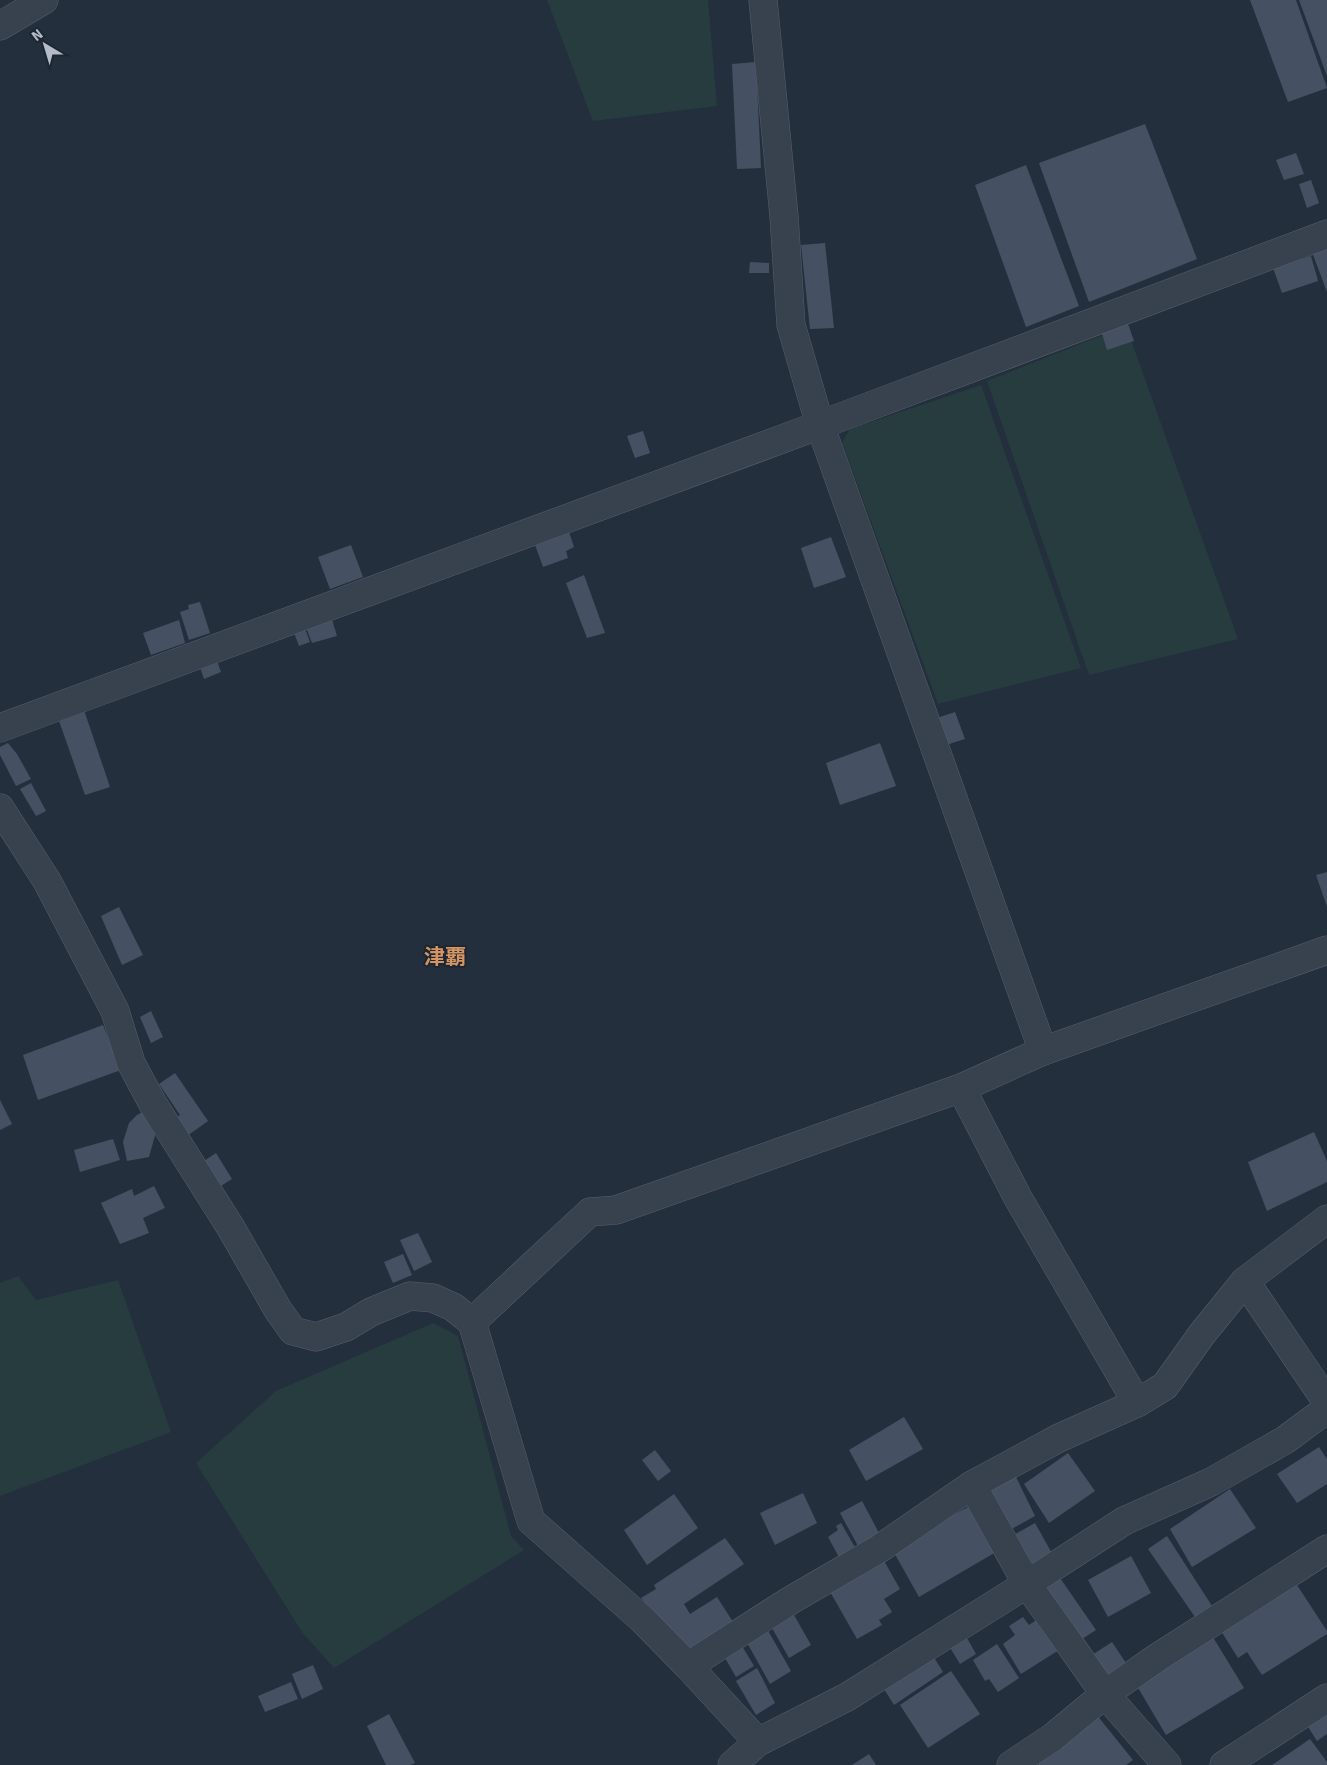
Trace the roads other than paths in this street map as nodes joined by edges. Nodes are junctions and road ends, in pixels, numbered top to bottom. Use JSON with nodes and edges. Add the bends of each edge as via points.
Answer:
{"nodes":[{"id":1,"x":44,"y":0,"type":"edge"},
{"id":2,"x":763,"y":0,"type":"edge"},
{"id":3,"x":0,"y":26,"type":"edge"},
{"id":4,"x":1327,"y":234,"type":"edge"},
{"id":5,"x":820,"y":425,"type":"junction"},
{"id":6,"x":0,"y":728,"type":"edge"},
{"id":7,"x":0,"y":808,"type":"edge"},
{"id":8,"x":1327,"y":950,"type":"edge"},
{"id":9,"x":1043,"y":1052,"type":"junction"},
{"id":10,"x":961,"y":1088,"type":"junction"},
{"id":11,"x":1327,"y":1219,"type":"edge"},
{"id":12,"x":1245,"y":1281,"type":"junction"},
{"id":13,"x":472,"y":1322,"type":"junction"},
{"id":14,"x":1327,"y":1402,"type":"edge"},
{"id":15,"x":1137,"y":1403,"type":"junction"},
{"id":16,"x":1327,"y":1409,"type":"edge"},
{"id":17,"x":972,"y":1485,"type":"junction"},
{"id":18,"x":1327,"y":1549,"type":"edge"},
{"id":19,"x":1027,"y":1584,"type":"junction"},
{"id":20,"x":688,"y":1666,"type":"junction"},
{"id":21,"x":1105,"y":1694,"type":"junction"},
{"id":22,"x":1327,"y":1698,"type":"edge"},
{"id":23,"x":758,"y":1742,"type":"junction"},
{"id":24,"x":732,"y":1765,"type":"edge"},
{"id":25,"x":1011,"y":1765,"type":"edge"},
{"id":26,"x":1167,"y":1765,"type":"edge"},
{"id":27,"x":1224,"y":1765,"type":"edge"}],
"edges":[{"from":1,"to":3,"type":"street"},
{"from":2,"to":5,"type":"street","via":[[791,325]]},
{"from":4,"to":5,"type":"street"},
{"from":5,"to":6,"type":"street"},
{"from":5,"to":9,"type":"street"},
{"from":7,"to":13,"type":"street","via":[[56,898],[114,1011],[131,1063],[293,1331],[316,1337],[346,1327],[371,1312],[410,1296],[434,1298],[453,1307]]},
{"from":8,"to":9,"type":"street"},
{"from":9,"to":10,"type":"street"},
{"from":10,"to":13,"type":"street","via":[[616,1210],[590,1212]]},
{"from":10,"to":15,"type":"street","via":[[1018,1198]]},
{"from":11,"to":12,"type":"street"},
{"from":12,"to":14,"type":"street"},
{"from":12,"to":15,"type":"street","via":[[1165,1386]]},
{"from":13,"to":20,"type":"street","via":[[531,1521],[644,1621]]},
{"from":15,"to":17,"type":"street","via":[[1059,1438]]},
{"from":16,"to":19,"type":"street","via":[[1285,1440],[1211,1482],[1124,1521]]},
{"from":17,"to":19,"type":"street"},
{"from":17,"to":20,"type":"street","via":[[879,1549]]},
{"from":18,"to":21,"type":"street"},
{"from":19,"to":21,"type":"street"},
{"from":19,"to":23,"type":"street","via":[[847,1697]]},
{"from":20,"to":23,"type":"street"},
{"from":21,"to":25,"type":"street"},
{"from":21,"to":26,"type":"street"},
{"from":22,"to":27,"type":"street"},
{"from":23,"to":24,"type":"street"}]}
